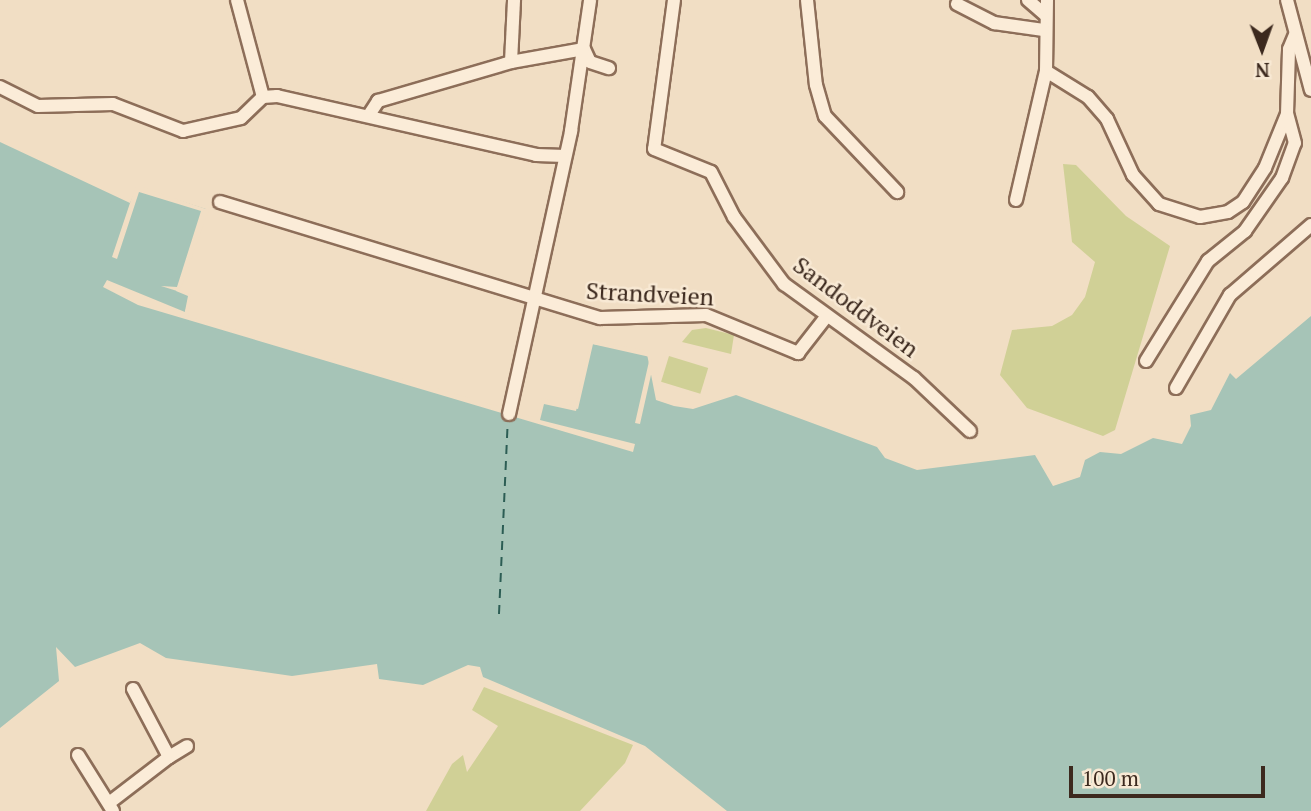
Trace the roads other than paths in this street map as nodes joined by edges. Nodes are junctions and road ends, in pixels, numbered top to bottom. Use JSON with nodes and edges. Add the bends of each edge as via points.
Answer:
{"nodes":[{"id":1,"x":237,"y":0,"type":"edge"},
{"id":2,"x":514,"y":0,"type":"edge"},
{"id":3,"x":590,"y":0,"type":"edge"},
{"id":4,"x":674,"y":0,"type":"edge"},
{"id":5,"x":807,"y":0,"type":"edge"},
{"id":6,"x":1028,"y":0,"type":"edge"},
{"id":7,"x":1047,"y":0,"type":"edge"},
{"id":8,"x":1287,"y":0,"type":"edge"},
{"id":9,"x":957,"y":4,"type":"dead end"},
{"id":10,"x":1045,"y":15,"type":"junction"},
{"id":11,"x":1044,"y":30,"type":"junction"},
{"id":12,"x":1295,"y":35,"type":"junction"},
{"id":13,"x":584,"y":49,"type":"junction"},
{"id":14,"x":511,"y":62,"type":"junction"},
{"id":15,"x":609,"y":68,"type":"dead end"},
{"id":16,"x":1046,"y":71,"type":"junction"},
{"id":17,"x":0,"y":87,"type":"edge"},
{"id":18,"x":1311,"y":90,"type":"edge"},
{"id":19,"x":263,"y":97,"type":"junction"},
{"id":20,"x":1287,"y":114,"type":"junction"},
{"id":21,"x":369,"y":115,"type":"junction"},
{"id":22,"x":565,"y":156,"type":"junction"},
{"id":23,"x":897,"y":192,"type":"dead end"},
{"id":24,"x":1016,"y":200,"type":"dead end"},
{"id":25,"x":220,"y":202,"type":"dead end"},
{"id":26,"x":1311,"y":225,"type":"edge"},
{"id":27,"x":532,"y":301,"type":"junction"},
{"id":28,"x":826,"y":317,"type":"junction"},
{"id":29,"x":1146,"y":361,"type":"dead end"},
{"id":30,"x":1176,"y":388,"type":"dead end"},
{"id":31,"x":509,"y":414,"type":"dead end"},
{"id":32,"x":970,"y":431,"type":"dead end"},
{"id":33,"x":134,"y":689,"type":"dead end"},
{"id":34,"x":187,"y":746,"type":"dead end"},
{"id":35,"x":78,"y":755,"type":"dead end"},
{"id":36,"x":169,"y":757,"type":"junction"},
{"id":37,"x":111,"y":807,"type":"edge"}],
"edges":[{"from":1,"to":19,"type":"street"},
{"from":2,"to":14,"type":"street"},
{"from":3,"to":13,"type":"street"},
{"from":4,"to":28,"type":"street","name":"Sandoddveien","via":[[654,149],[711,172],[734,217],[783,284]]},
{"from":5,"to":23,"type":"street","via":[[816,85],[825,116]]},
{"from":6,"to":10,"type":"street"},
{"from":7,"to":10,"type":"street"},
{"from":8,"to":12,"type":"street"},
{"from":9,"to":11,"type":"street","via":[[986,20]]},
{"from":10,"to":11,"type":"street"},
{"from":11,"to":16,"type":"street"},
{"from":12,"to":18,"type":"street"},
{"from":12,"to":20,"type":"street","via":[[1289,49]]},
{"from":13,"to":14,"type":"street"},
{"from":13,"to":15,"type":"street","via":[[590,62]]},
{"from":13,"to":22,"type":"street"},
{"from":14,"to":21,"type":"street","via":[[378,101]]},
{"from":16,"to":20,"type":"street","via":[[1088,97],[1107,119],[1143,191],[1159,204],[1200,217],[1228,212],[1243,202],[1265,168]]},
{"from":16,"to":24,"type":"street"},
{"from":17,"to":19,"type":"street","via":[[38,106],[113,104],[183,131],[241,118]]},
{"from":19,"to":21,"type":"street"},
{"from":20,"to":29,"type":"street","via":[[1295,143],[1282,178],[1245,231],[1208,261]]},
{"from":21,"to":22,"type":"street","via":[[536,155]]},
{"from":22,"to":27,"type":"street"},
{"from":25,"to":27,"type":"street"},
{"from":26,"to":30,"type":"street","via":[[1230,295]]},
{"from":27,"to":28,"type":"street","name":"Strandveien","via":[[600,318],[705,315],[798,353]]},
{"from":27,"to":31,"type":"street"},
{"from":28,"to":32,"type":"street","name":"Sandoddveien","via":[[914,378]]},
{"from":33,"to":36,"type":"street"},
{"from":34,"to":36,"type":"street"},
{"from":35,"to":37,"type":"street"},
{"from":36,"to":37,"type":"street"}]}
